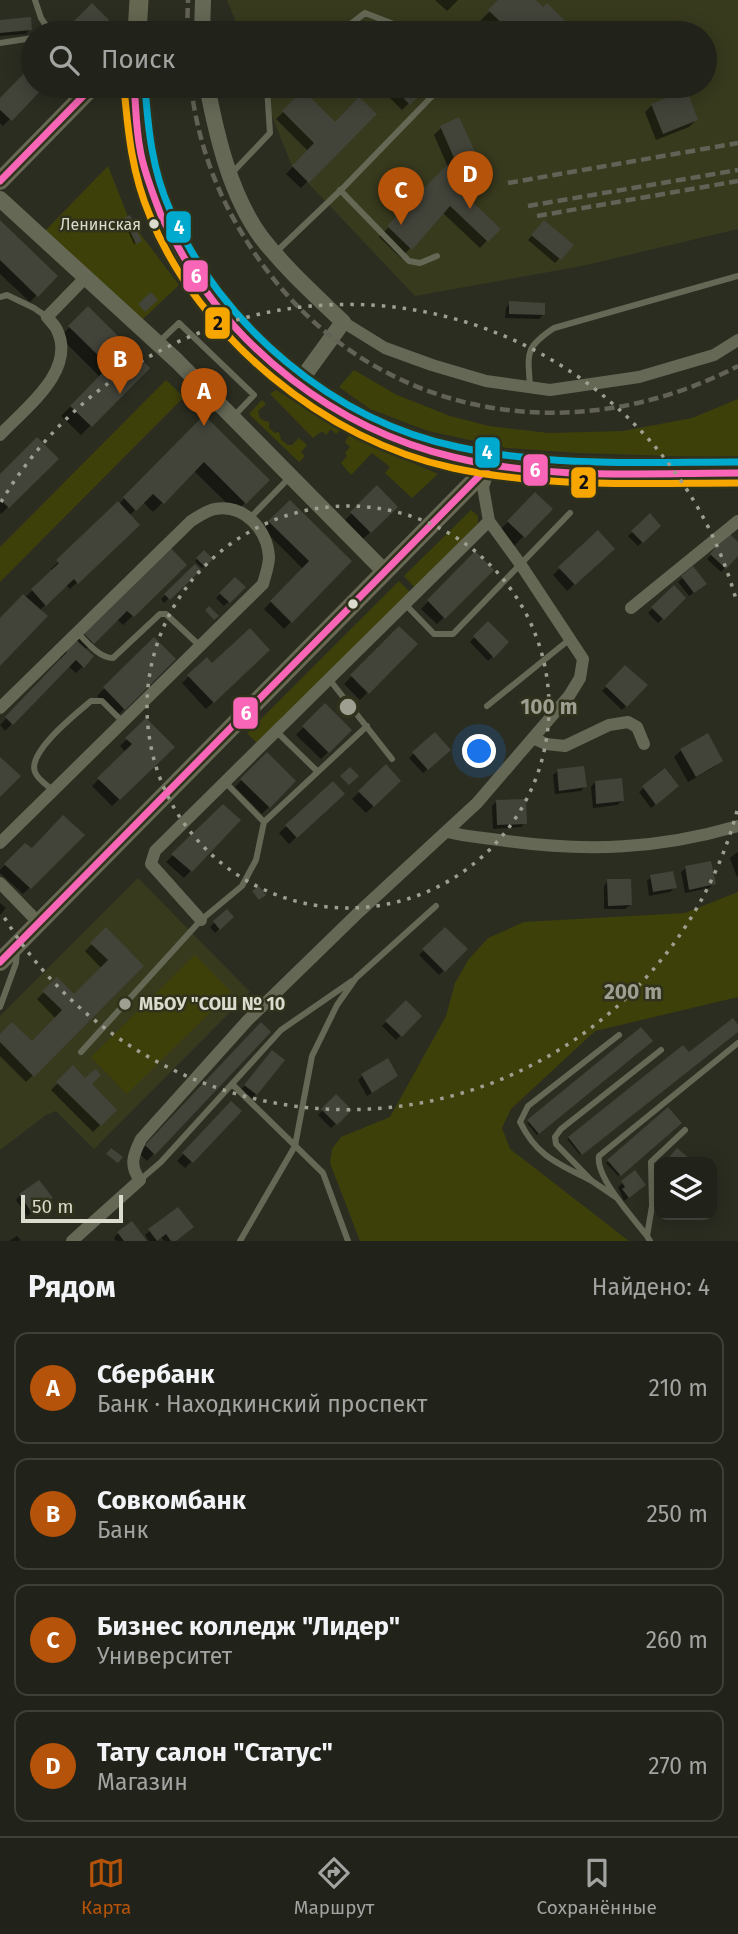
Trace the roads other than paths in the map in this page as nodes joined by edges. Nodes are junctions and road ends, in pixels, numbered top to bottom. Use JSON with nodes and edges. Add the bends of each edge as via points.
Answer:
{"nodes":[{"id":1,"x":35,"y":0,"type":"edge"},
{"id":2,"x":139,"y":0,"type":"edge"},
{"id":3,"x":203,"y":0,"type":"edge"},
{"id":4,"x":42,"y":21,"type":"edge"},
{"id":5,"x":138,"y":21,"type":"edge"},
{"id":6,"x":202,"y":21,"type":"edge"},
{"id":7,"x":354,"y":21,"type":"edge"},
{"id":8,"x":386,"y":21,"type":"edge"},
{"id":9,"x":21,"y":40,"type":"edge"},
{"id":10,"x":0,"y":43,"type":"edge"},
{"id":11,"x":81,"y":98,"type":"edge"},
{"id":12,"x":134,"y":98,"type":"edge"},
{"id":13,"x":209,"y":98,"type":"edge"},
{"id":14,"x":268,"y":98,"type":"edge"},
{"id":15,"x":430,"y":98,"type":"edge"},
{"id":16,"x":230,"y":174,"type":"junction"},
{"id":17,"x":0,"y":181,"type":"edge"},
{"id":18,"x":341,"y":190,"type":"junction"},
{"id":19,"x":0,"y":199,"type":"edge"},
{"id":20,"x":275,"y":254,"type":"junction"},
{"id":21,"x":437,"y":256,"type":"dead end"},
{"id":22,"x":738,"y":276,"type":"edge"},
{"id":23,"x":86,"y":277,"type":"junction"},
{"id":24,"x":0,"y":297,"type":"edge"},
{"id":25,"x":47,"y":317,"type":"junction"},
{"id":26,"x":343,"y":323,"type":"junction"},
{"id":27,"x":738,"y":340,"type":"edge"},
{"id":28,"x":158,"y":343,"type":"junction"},
{"id":29,"x":298,"y":384,"type":"junction"},
{"id":30,"x":530,"y":388,"type":"junction"},
{"id":31,"x":233,"y":416,"type":"junction"},
{"id":32,"x":0,"y":435,"type":"edge"},
{"id":33,"x":491,"y":464,"type":"junction"},
{"id":34,"x":738,"y":473,"type":"edge"},
{"id":35,"x":291,"y":476,"type":"junction"},
{"id":36,"x":570,"y":513,"type":"dead end"},
{"id":37,"x":250,"y":518,"type":"junction"},
{"id":38,"x":489,"y":521,"type":"junction"},
{"id":39,"x":738,"y":521,"type":"edge"},
{"id":40,"x":521,"y":565,"type":"junction"},
{"id":41,"x":385,"y":572,"type":"junction"},
{"id":42,"x":404,"y":604,"type":"junction"},
{"id":43,"x":631,"y":608,"type":"dead end"},
{"id":44,"x":77,"y":632,"type":"junction"},
{"id":45,"x":570,"y":639,"type":"junction"},
{"id":46,"x":200,"y":646,"type":"junction"},
{"id":47,"x":329,"y":679,"type":"junction"},
{"id":48,"x":487,"y":706,"type":"dead end"},
{"id":49,"x":0,"y":708,"type":"edge"},
{"id":50,"x":123,"y":722,"type":"junction"},
{"id":51,"x":367,"y":726,"type":"junction"},
{"id":52,"x":276,"y":732,"type":"junction"},
{"id":53,"x":533,"y":738,"type":"junction"},
{"id":54,"x":644,"y":744,"type":"dead end"},
{"id":55,"x":392,"y":759,"type":"dead end"},
{"id":56,"x":317,"y":771,"type":"junction"},
{"id":57,"x":224,"y":781,"type":"junction"},
{"id":58,"x":54,"y":792,"type":"junction"},
{"id":59,"x":264,"y":822,"type":"junction"},
{"id":60,"x":738,"y":826,"type":"edge"},
{"id":61,"x":448,"y":832,"type":"junction"},
{"id":62,"x":0,"y":843,"type":"edge"},
{"id":63,"x":0,"y":883,"type":"edge"},
{"id":64,"x":436,"y":906,"type":"dead end"},
{"id":65,"x":201,"y":920,"type":"junction"},
{"id":66,"x":39,"y":923,"type":"junction"},
{"id":67,"x":18,"y":944,"type":"junction"},
{"id":68,"x":0,"y":962,"type":"edge"},
{"id":69,"x":356,"y":978,"type":"junction"},
{"id":70,"x":0,"y":1007,"type":"edge"},
{"id":71,"x":618,"y":1035,"type":"dead end"},
{"id":72,"x":738,"y":1043,"type":"edge"},
{"id":73,"x":661,"y":1050,"type":"dead end"},
{"id":74,"x":81,"y":1052,"type":"dead end"},
{"id":75,"x":233,"y":1085,"type":"junction"},
{"id":76,"x":685,"y":1130,"type":"dead end"},
{"id":77,"x":295,"y":1146,"type":"junction"},
{"id":78,"x":140,"y":1180,"type":"junction"},
{"id":79,"x":592,"y":1181,"type":"junction"},
{"id":80,"x":618,"y":1199,"type":"junction"},
{"id":81,"x":648,"y":1238,"type":"edge"},
{"id":82,"x":72,"y":1241,"type":"edge"},
{"id":83,"x":240,"y":1241,"type":"edge"},
{"id":84,"x":348,"y":1241,"type":"edge"}],
"edges":[{"from":1,"to":4,"type":"lane"},
{"from":2,"to":5,"type":"main road"},
{"from":3,"to":6,"type":"street"},
{"from":7,"to":8,"type":"lane","via":[[365,13]]},
{"from":9,"to":10,"type":"lane"},
{"from":11,"to":17,"type":"main road"},
{"from":12,"to":29,"type":"main road","via":[[141,153],[179,253],[226,319]]},
{"from":13,"to":16,"type":"street"},
{"from":14,"to":16,"type":"lane","via":[[270,134]]},
{"from":15,"to":18,"type":"lane"},
{"from":16,"to":20,"type":"street","via":[[245,209]]},
{"from":18,"to":20,"type":"lane"},
{"from":18,"to":21,"type":"lane","via":[[409,261],[420,263]]},
{"from":19,"to":23,"type":"street"},
{"from":20,"to":26,"type":"street"},
{"from":22,"to":30,"type":"lane","via":[[554,328],[535,341],[528,357]]},
{"from":23,"to":25,"type":"street"},
{"from":23,"to":28,"type":"street"},
{"from":24,"to":25,"type":"lane","via":[[7,295]]},
{"from":25,"to":32,"type":"street","via":[[58,330],[59,368]]},
{"from":26,"to":29,"type":"street"},
{"from":26,"to":30,"type":"street","via":[[385,348],[432,365]]},
{"from":27,"to":30,"type":"street","via":[[714,355],[639,377],[550,390]]},
{"from":28,"to":31,"type":"street"},
{"from":28,"to":31,"type":"lane","via":[[179,323],[254,395]]},
{"from":29,"to":33,"type":"main road","via":[[346,416],[396,440]]},
{"from":31,"to":35,"type":"street"},
{"from":33,"to":34,"type":"main road","via":[[596,472]]},
{"from":33,"to":38,"type":"street","via":[[483,487]]},
{"from":33,"to":41,"type":"main road"},
{"from":35,"to":37,"type":"lane"},
{"from":35,"to":41,"type":"street"},
{"from":36,"to":40,"type":"lane"},
{"from":37,"to":44,"type":"street","via":[[233,509],[213,509],[191,521]]},
{"from":37,"to":46,"type":"street","via":[[262,532],[267,548],[263,584]]},
{"from":38,"to":40,"type":"street"},
{"from":38,"to":42,"type":"street"},
{"from":39,"to":43,"type":"street"},
{"from":40,"to":42,"type":"lane","via":[[453,634],[434,635]]},
{"from":40,"to":45,"type":"street"},
{"from":41,"to":66,"type":"main road"},
{"from":42,"to":47,"type":"street"},
{"from":44,"to":46,"type":"lane","via":[[101,654],[113,658],[160,614],[166,614]]},
{"from":44,"to":49,"type":"street"},
{"from":45,"to":48,"type":"lane"},
{"from":45,"to":53,"type":"street","via":[[583,659],[580,678]]},
{"from":46,"to":50,"type":"street"},
{"from":47,"to":51,"type":"lane"},
{"from":47,"to":52,"type":"street"},
{"from":50,"to":58,"type":"street"},
{"from":50,"to":58,"type":"lane","via":[[102,701],[91,701],[39,750],[33,763],[35,774]]},
{"from":51,"to":55,"type":"lane"},
{"from":51,"to":56,"type":"lane"},
{"from":52,"to":56,"type":"lane"},
{"from":52,"to":57,"type":"street"},
{"from":53,"to":54,"type":"street","via":[[565,746],[608,725],[628,722],[636,727]]},
{"from":53,"to":61,"type":"street"},
{"from":56,"to":59,"type":"lane"},
{"from":57,"to":59,"type":"lane"},
{"from":57,"to":65,"type":"street","via":[[152,857],[157,873]]},
{"from":58,"to":62,"type":"street"},
{"from":59,"to":65,"type":"lane","via":[[256,860],[242,886]]},
{"from":60,"to":61,"type":"street","via":[[698,838],[610,849],[552,847]]},
{"from":61,"to":78,"type":"street","via":[[247,1021],[149,1129],[132,1162]]},
{"from":63,"to":66,"type":"street"},
{"from":64,"to":69,"type":"lane"},
{"from":65,"to":74,"type":"lane"},
{"from":66,"to":67,"type":"main road"},
{"from":67,"to":68,"type":"main road"},
{"from":67,"to":70,"type":"lane"},
{"from":69,"to":75,"type":"lane","via":[[281,1030]]},
{"from":69,"to":77,"type":"lane","via":[[312,1056]]},
{"from":71,"to":79,"type":"lane","via":[[528,1106],[520,1122],[546,1157]]},
{"from":72,"to":80,"type":"lane","via":[[599,1156],[598,1163]]},
{"from":73,"to":79,"type":"lane","via":[[555,1137],[556,1144]]},
{"from":75,"to":77,"type":"lane"},
{"from":75,"to":78,"type":"lane"},
{"from":76,"to":81,"type":"lane","via":[[651,1162]]},
{"from":77,"to":83,"type":"lane"},
{"from":77,"to":84,"type":"lane","via":[[323,1173]]},
{"from":78,"to":82,"type":"street"},
{"from":79,"to":80,"type":"lane"},
{"from":80,"to":81,"type":"lane"}]}
